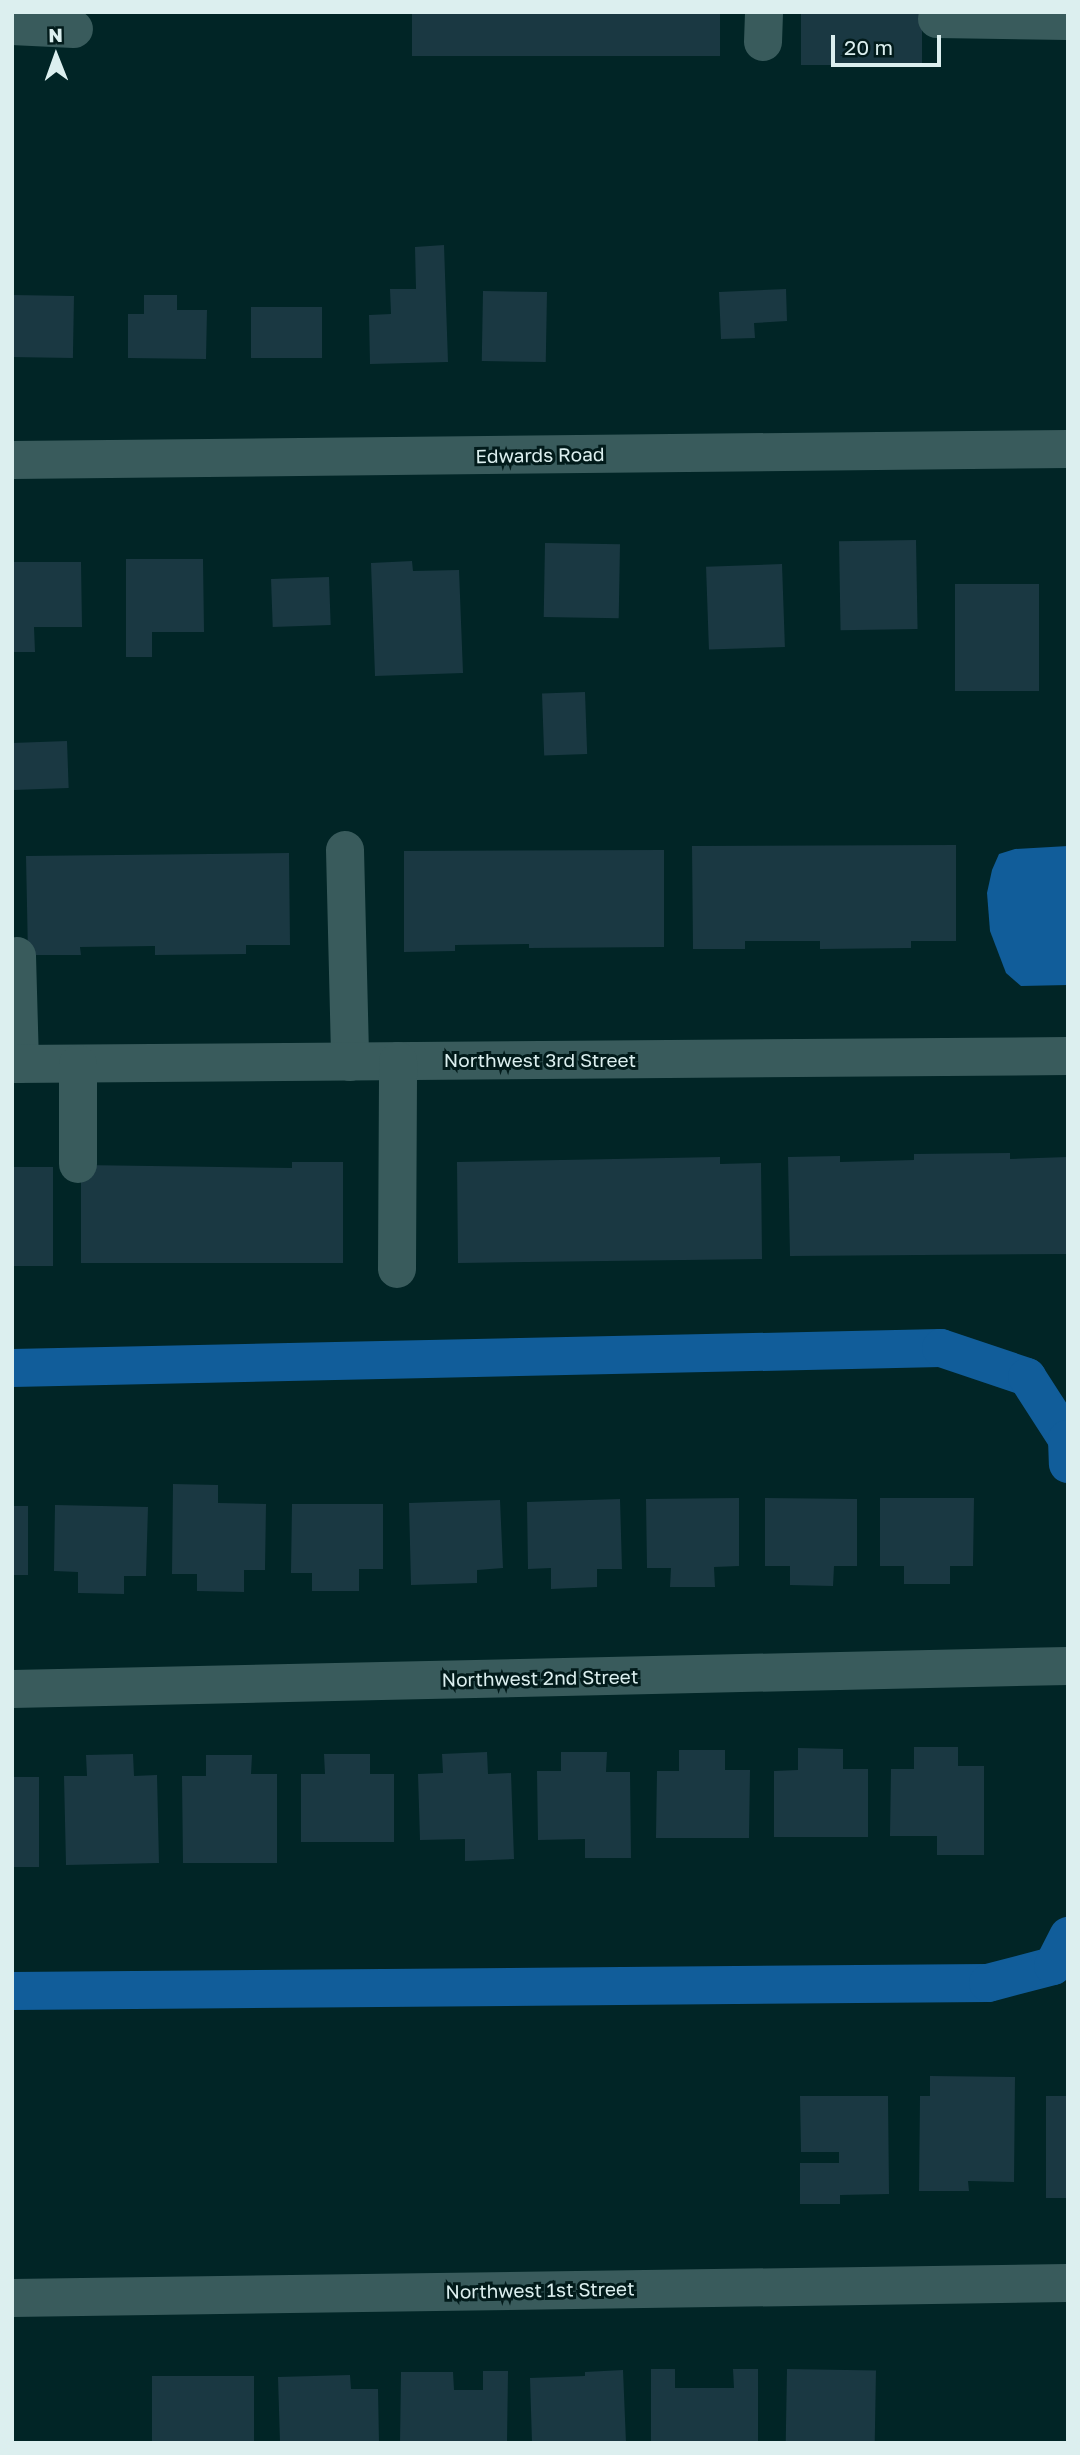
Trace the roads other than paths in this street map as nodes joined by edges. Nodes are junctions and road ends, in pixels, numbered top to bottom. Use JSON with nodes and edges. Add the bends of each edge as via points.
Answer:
{"nodes":[{"id":1,"x":937,"y":19,"type":"dead end"},
{"id":2,"x":1068,"y":20,"type":"edge"},
{"id":3,"x":12,"y":26,"type":"edge"},
{"id":4,"x":74,"y":29,"type":"dead end"},
{"id":5,"x":1068,"y":449,"type":"edge"},
{"id":6,"x":12,"y":460,"type":"edge"},
{"id":7,"x":345,"y":850,"type":"dead end"},
{"id":8,"x":17,"y":957,"type":"dead end"},
{"id":9,"x":1068,"y":1056,"type":"edge"},
{"id":10,"x":398,"y":1061,"type":"junction"},
{"id":11,"x":350,"y":1062,"type":"junction"},
{"id":12,"x":16,"y":1064,"type":"edge"},
{"id":13,"x":78,"y":1064,"type":"junction"},
{"id":14,"x":78,"y":1164,"type":"dead end"},
{"id":15,"x":397,"y":1269,"type":"dead end"},
{"id":16,"x":1068,"y":1666,"type":"edge"},
{"id":17,"x":12,"y":1689,"type":"edge"},
{"id":18,"x":1068,"y":2283,"type":"edge"},
{"id":19,"x":12,"y":2298,"type":"edge"}],
"edges":[{"from":1,"to":2,"type":"street"},
{"from":3,"to":4,"type":"street"},
{"from":5,"to":6,"type":"street","name":"Edwards Road"},
{"from":7,"to":11,"type":"street"},
{"from":8,"to":12,"type":"street"},
{"from":9,"to":10,"type":"street","name":"Northwest 3rd Street"},
{"from":10,"to":11,"type":"street","name":"Northwest 3rd Street"},
{"from":10,"to":15,"type":"street"},
{"from":11,"to":13,"type":"street","name":"Northwest 3rd Street"},
{"from":12,"to":13,"type":"street","name":"Northwest 3rd Street"},
{"from":13,"to":14,"type":"street"},
{"from":16,"to":17,"type":"street","name":"Northwest 2nd Street"},
{"from":18,"to":19,"type":"street","name":"Northwest 1st Street"}]}
